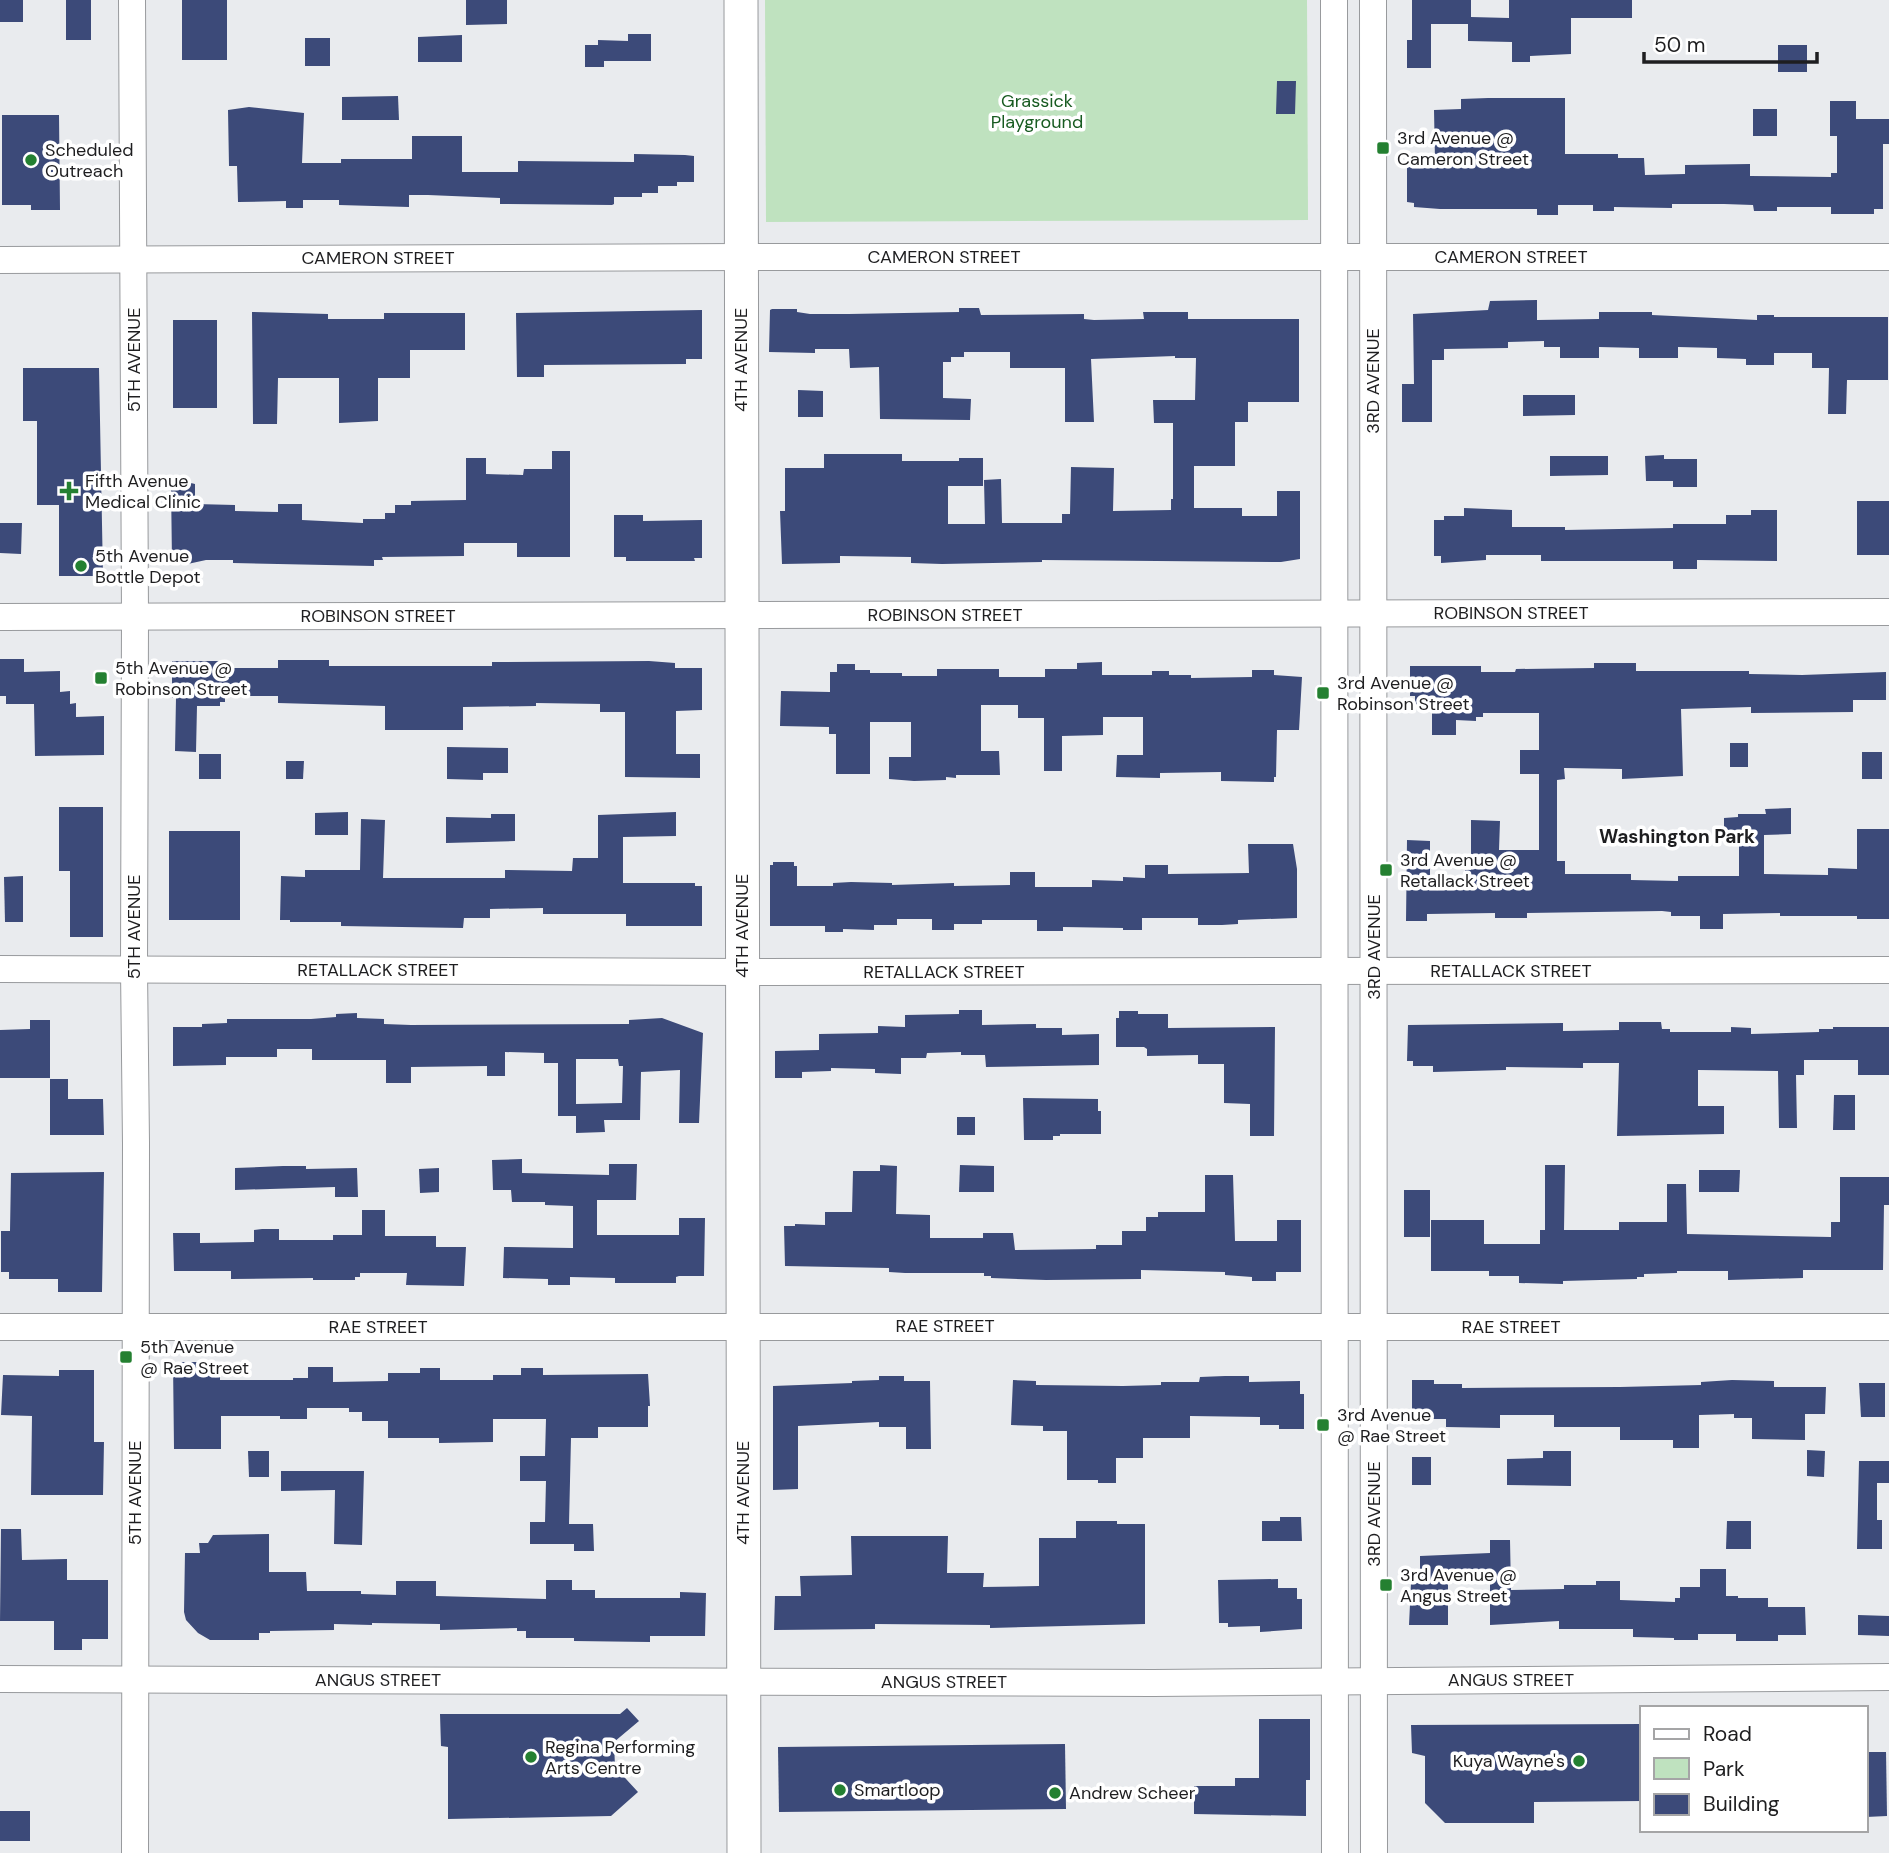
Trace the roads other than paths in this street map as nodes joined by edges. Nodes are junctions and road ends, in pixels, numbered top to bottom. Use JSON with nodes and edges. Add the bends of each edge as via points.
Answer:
{"nodes":[{"id":1,"x":132,"y":0,"type":"edge"},
{"id":2,"x":741,"y":0,"type":"edge"},
{"id":3,"x":1334,"y":0,"type":"edge"},
{"id":4,"x":1373,"y":0,"type":"edge"},
{"id":5,"x":1334,"y":256,"type":"junction"},
{"id":6,"x":741,"y":257,"type":"junction"},
{"id":7,"x":1373,"y":257,"type":"junction"},
{"id":8,"x":1889,"y":257,"type":"edge"},
{"id":9,"x":134,"y":259,"type":"junction"},
{"id":10,"x":0,"y":260,"type":"edge"},
{"id":11,"x":1889,"y":612,"type":"edge"},
{"id":12,"x":1373,"y":614,"type":"junction"},
{"id":13,"x":742,"y":615,"type":"junction"},
{"id":14,"x":1334,"y":615,"type":"junction"},
{"id":15,"x":0,"y":617,"type":"edge"},
{"id":16,"x":135,"y":617,"type":"junction"},
{"id":17,"x":0,"y":969,"type":"edge"},
{"id":18,"x":134,"y":969,"type":"junction"},
{"id":19,"x":1889,"y":970,"type":"edge"},
{"id":20,"x":743,"y":972,"type":"junction"},
{"id":21,"x":1334,"y":972,"type":"junction"},
{"id":22,"x":1374,"y":972,"type":"junction"},
{"id":23,"x":743,"y":1326,"type":"junction"},
{"id":24,"x":1335,"y":1326,"type":"junction"},
{"id":25,"x":1374,"y":1326,"type":"junction"},
{"id":26,"x":0,"y":1327,"type":"edge"},
{"id":27,"x":135,"y":1327,"type":"junction"},
{"id":28,"x":1889,"y":1327,"type":"edge"},
{"id":29,"x":1889,"y":1677,"type":"edge"},
{"id":30,"x":0,"y":1678,"type":"edge"},
{"id":31,"x":135,"y":1678,"type":"junction"},
{"id":32,"x":743,"y":1681,"type":"junction"},
{"id":33,"x":1374,"y":1681,"type":"junction"},
{"id":34,"x":1335,"y":1682,"type":"junction"},
{"id":35,"x":135,"y":1853,"type":"edge"},
{"id":36,"x":744,"y":1853,"type":"edge"},
{"id":37,"x":1335,"y":1853,"type":"edge"},
{"id":38,"x":1374,"y":1853,"type":"edge"}],
"edges":[{"from":1,"to":9,"type":"street","name":"5TH AVENUE"},
{"from":2,"to":6,"type":"street","name":"4TH AVENUE"},
{"from":3,"to":5,"type":"street"},
{"from":4,"to":7,"type":"street","name":"3RD AVENUE"},
{"from":5,"to":6,"type":"street","name":"CAMERON STREET"},
{"from":5,"to":7,"type":"street","name":"CAMERON STREET"},
{"from":5,"to":14,"type":"street"},
{"from":6,"to":9,"type":"street","name":"CAMERON STREET"},
{"from":6,"to":13,"type":"street","name":"4TH AVENUE"},
{"from":7,"to":8,"type":"street","name":"CAMERON STREET"},
{"from":7,"to":12,"type":"street","name":"3RD AVENUE"},
{"from":9,"to":10,"type":"street","name":"CAMERON STREET"},
{"from":9,"to":16,"type":"street","name":"5TH AVENUE"},
{"from":11,"to":12,"type":"street","name":"ROBINSON STREET"},
{"from":12,"to":14,"type":"street","name":"ROBINSON STREET"},
{"from":12,"to":22,"type":"street","name":"3RD AVENUE"},
{"from":13,"to":14,"type":"street","name":"ROBINSON STREET"},
{"from":13,"to":16,"type":"street","name":"ROBINSON STREET"},
{"from":13,"to":20,"type":"street","name":"4TH AVENUE"},
{"from":14,"to":21,"type":"street"},
{"from":15,"to":16,"type":"street","name":"ROBINSON STREET"},
{"from":16,"to":18,"type":"street","name":"5TH AVENUE"},
{"from":17,"to":18,"type":"street","name":"RETALLACK STREET"},
{"from":18,"to":20,"type":"street","name":"RETALLACK STREET"},
{"from":18,"to":27,"type":"street","name":"5TH AVENUE"},
{"from":19,"to":22,"type":"street","name":"RETALLACK STREET"},
{"from":20,"to":21,"type":"street","name":"RETALLACK STREET"},
{"from":20,"to":23,"type":"street","name":"4TH AVENUE"},
{"from":21,"to":22,"type":"street","name":"RETALLACK STREET"},
{"from":21,"to":24,"type":"street"},
{"from":22,"to":25,"type":"street","name":"3RD AVENUE"},
{"from":23,"to":24,"type":"street","name":"RAE STREET"},
{"from":23,"to":27,"type":"street","name":"RAE STREET"},
{"from":23,"to":32,"type":"street","name":"4TH AVENUE"},
{"from":24,"to":25,"type":"street","name":"RAE STREET"},
{"from":24,"to":34,"type":"street"},
{"from":25,"to":28,"type":"street","name":"RAE STREET"},
{"from":25,"to":33,"type":"street","name":"3RD AVENUE"},
{"from":26,"to":27,"type":"street","name":"RAE STREET"},
{"from":27,"to":31,"type":"street","name":"5TH AVENUE"},
{"from":29,"to":33,"type":"street","name":"ANGUS STREET"},
{"from":30,"to":31,"type":"street","name":"ANGUS STREET"},
{"from":31,"to":32,"type":"street","name":"ANGUS STREET"},
{"from":31,"to":35,"type":"street","name":"5TH AVENUE"},
{"from":32,"to":34,"type":"street","name":"ANGUS STREET"},
{"from":32,"to":36,"type":"street","name":"4TH AVENUE"},
{"from":33,"to":34,"type":"street","name":"ANGUS STREET"},
{"from":33,"to":38,"type":"street","name":"3RD AVENUE"},
{"from":34,"to":37,"type":"street"}]}
